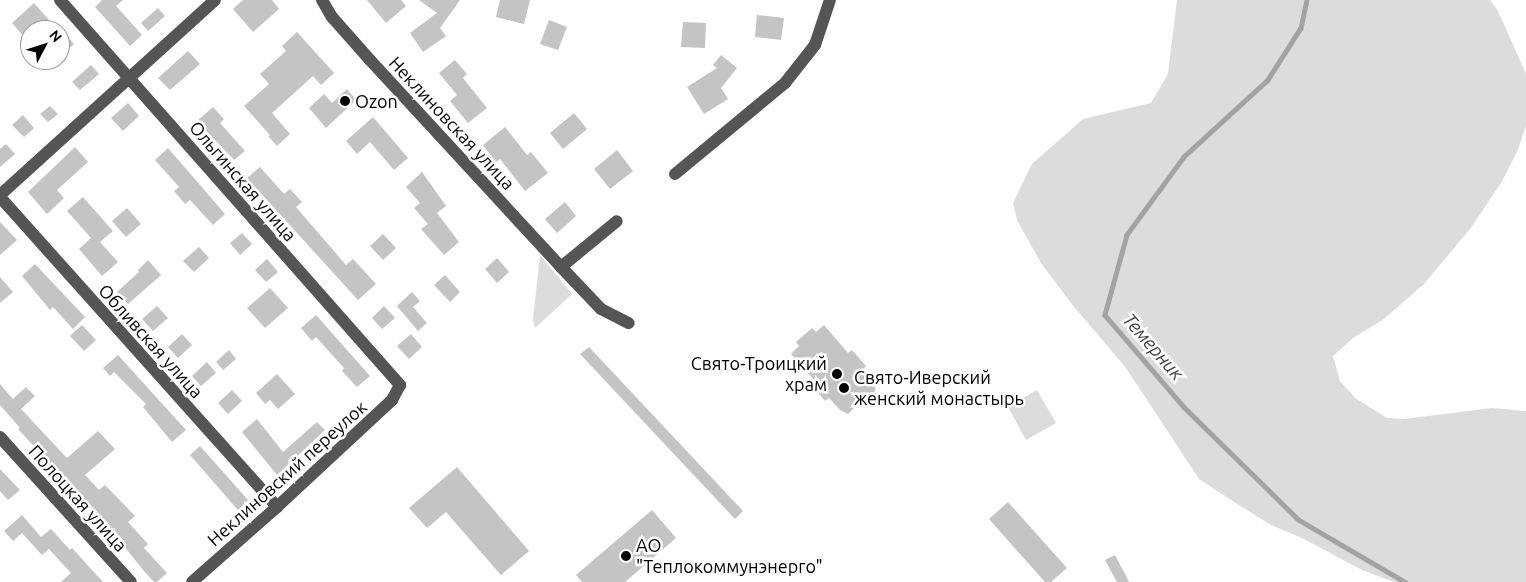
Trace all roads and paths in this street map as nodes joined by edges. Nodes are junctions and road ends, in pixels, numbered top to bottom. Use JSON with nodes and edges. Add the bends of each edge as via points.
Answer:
{"nodes":[{"id":1,"x":60,"y":0,"type":"edge"},
{"id":2,"x":215,"y":0,"type":"edge"},
{"id":3,"x":322,"y":0,"type":"edge"},
{"id":4,"x":830,"y":0,"type":"edge"},
{"id":5,"x":129,"y":78,"type":"junction"},
{"id":6,"x":675,"y":174,"type":"dead end"},
{"id":7,"x":0,"y":196,"type":"edge"},
{"id":8,"x":617,"y":221,"type":"dead end"},
{"id":9,"x":561,"y":268,"type":"junction"},
{"id":10,"x":629,"y":323,"type":"dead end"},
{"id":11,"x":400,"y":385,"type":"joint"},
{"id":12,"x":0,"y":436,"type":"edge"},
{"id":13,"x":277,"y":507,"type":"junction"},
{"id":14,"x":130,"y":582,"type":"edge"},
{"id":15,"x":192,"y":582,"type":"edge"}],
"edges":[{"from":1,"to":5,"type":"street","name":"Ольгинская улица"},
{"from":2,"to":5,"type":"street"},
{"from":3,"to":9,"type":"street","name":"Неклиновская улица","via":[[332,17],[370,60]]},
{"from":4,"to":6,"type":"street","via":[[815,45],[785,83]]},
{"from":5,"to":7,"type":"street"},
{"from":5,"to":11,"type":"street","name":"Ольгинская улица"},
{"from":7,"to":13,"type":"street","name":"Обливская улица"},
{"from":8,"to":9,"type":"street"},
{"from":9,"to":10,"type":"street","name":"Неклиновская улица","via":[[601,309]]},
{"from":11,"to":13,"type":"street","name":"Неклиновский переулок","via":[[392,400]]},
{"from":12,"to":14,"type":"street","name":"Полоцкая улица"},
{"from":13,"to":15,"type":"street","name":"Неклиновский переулок"}]}
